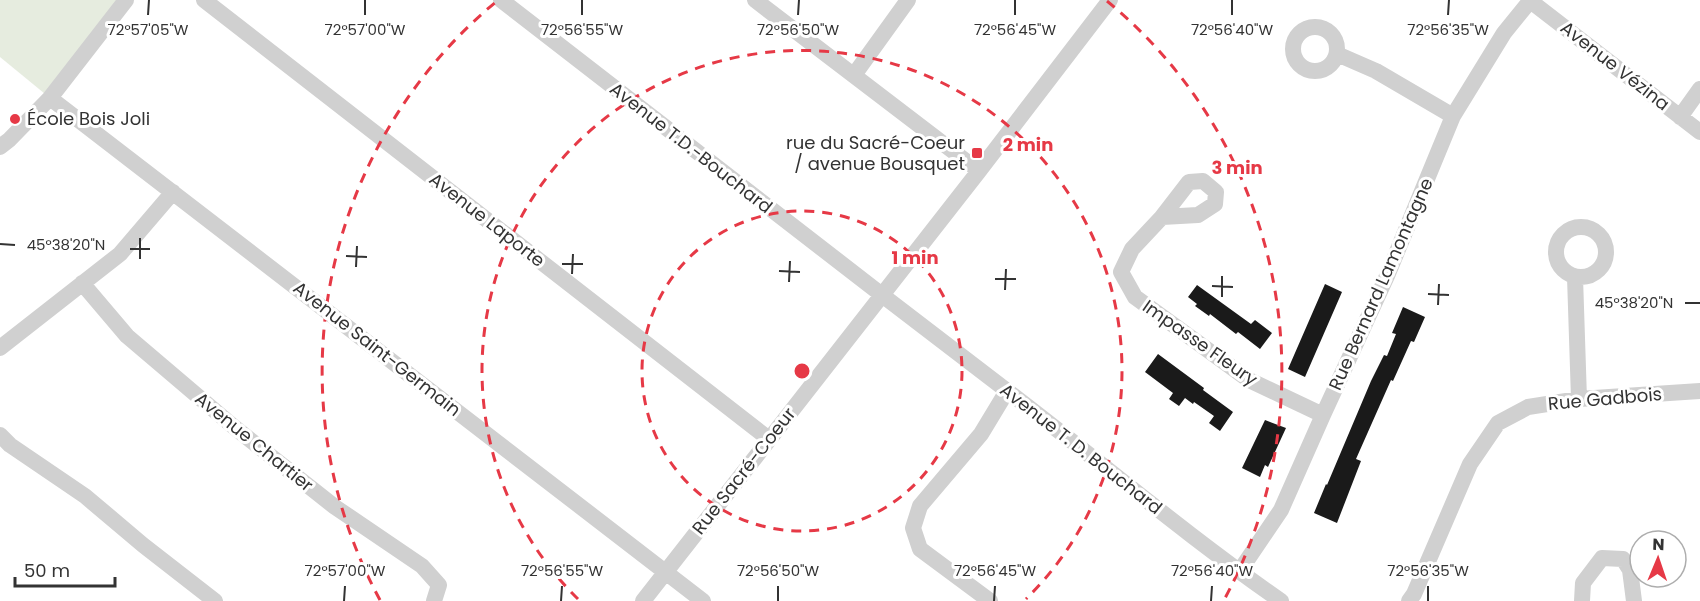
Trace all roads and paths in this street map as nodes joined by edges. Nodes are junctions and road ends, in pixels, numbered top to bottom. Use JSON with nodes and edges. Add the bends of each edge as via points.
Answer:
{"nodes":[{"id":1,"x":126,"y":0,"type":"edge"},
{"id":2,"x":204,"y":0,"type":"edge"},
{"id":3,"x":755,"y":0,"type":"edge"},
{"id":4,"x":908,"y":0,"type":"edge"},
{"id":5,"x":1110,"y":0,"type":"edge"},
{"id":6,"x":1530,"y":0,"type":"edge"},
{"id":7,"x":507,"y":2,"type":"edge"},
{"id":8,"x":1336,"y":54,"type":"dead end"},
{"id":9,"x":854,"y":75,"type":"junction"},
{"id":10,"x":1700,"y":90,"type":"edge"},
{"id":11,"x":50,"y":98,"type":"junction"},
{"id":12,"x":1453,"y":116,"type":"junction"},
{"id":13,"x":1680,"y":117,"type":"junction"},
{"id":14,"x":1700,"y":132,"type":"edge"},
{"id":15,"x":0,"y":147,"type":"edge"},
{"id":16,"x":979,"y":171,"type":"junction"},
{"id":17,"x":173,"y":192,"type":"junction"},
{"id":18,"x":1162,"y":216,"type":"dead end"},
{"id":19,"x":1575,"y":277,"type":"dead end"},
{"id":20,"x":82,"y":283,"type":"junction"},
{"id":21,"x":881,"y":296,"type":"junction"},
{"id":22,"x":0,"y":348,"type":"edge"},
{"id":23,"x":1700,"y":391,"type":"edge"},
{"id":24,"x":1007,"y":392,"type":"junction"},
{"id":25,"x":1578,"y":399,"type":"junction"},
{"id":26,"x":1323,"y":414,"type":"junction"},
{"id":27,"x":0,"y":435,"type":"edge"},
{"id":28,"x":769,"y":439,"type":"junction"},
{"id":29,"x":666,"y":572,"type":"junction"},
{"id":30,"x":1239,"y":572,"type":"junction"},
{"id":31,"x":436,"y":593,"type":"edge"},
{"id":32,"x":215,"y":601,"type":"edge"},
{"id":33,"x":643,"y":601,"type":"edge"},
{"id":34,"x":704,"y":601,"type":"edge"},
{"id":35,"x":990,"y":601,"type":"edge"},
{"id":36,"x":1281,"y":601,"type":"edge"},
{"id":37,"x":1410,"y":601,"type":"edge"},
{"id":38,"x":1582,"y":601,"type":"edge"},
{"id":39,"x":1634,"y":601,"type":"edge"}],
"edges":[{"from":1,"to":11,"type":"street"},
{"from":2,"to":28,"type":"street","name":"Avenue Laporte"},
{"from":3,"to":9,"type":"street"},
{"from":4,"to":9,"type":"street"},
{"from":5,"to":16,"type":"street","name":"Rue Sacré-Coeur"},
{"from":6,"to":12,"type":"street","name":"Rue Bernard Lamontagne","via":[[1504,33]]},
{"from":6,"to":13,"type":"street","name":"Avenue Vézina"},
{"from":7,"to":21,"type":"street","name":"Avenue T.D.-Bouchard"},
{"from":8,"to":12,"type":"street","via":[[1376,71]]},
{"from":9,"to":16,"type":"street"},
{"from":10,"to":13,"type":"street"},
{"from":11,"to":15,"type":"street"},
{"from":11,"to":17,"type":"street","name":"Avenue Saint-Germain"},
{"from":12,"to":26,"type":"street","name":"Rue Bernard Lamontagne","via":[[1387,276]]},
{"from":13,"to":14,"type":"street","name":"Avenue Vézina"},
{"from":16,"to":21,"type":"street","name":"Rue Sacré-Coeur"},
{"from":17,"to":20,"type":"street","via":[[120,254]]},
{"from":17,"to":29,"type":"street","name":"Avenue Saint-Germain"},
{"from":18,"to":26,"type":"street","name":"Impasse Fleury","via":[[1132,249],[1121,272],[1135,297],[1249,380]]},
{"from":19,"to":25,"type":"street"},
{"from":20,"to":22,"type":"street"},
{"from":20,"to":31,"type":"street","name":"Avenue Chartier","via":[[127,336],[225,419],[335,507],[422,566]]},
{"from":21,"to":24,"type":"street","name":"Avenue T. D. Bouchard"},
{"from":21,"to":28,"type":"street","name":"Rue Sacré-Coeur"},
{"from":23,"to":25,"type":"street","name":"Rue Gadbois"},
{"from":24,"to":30,"type":"street","name":"Avenue T. D. Bouchard"},
{"from":24,"to":35,"type":"street","via":[[981,434],[920,506],[913,528],[920,549]]},
{"from":25,"to":37,"type":"street","name":"Rue Gadbois","via":[[1527,407],[1498,423],[1470,464]]},
{"from":26,"to":30,"type":"street","name":"Rue Bernard Lamontagne","via":[[1281,510]]},
{"from":27,"to":32,"type":"street","via":[[86,496]]},
{"from":28,"to":29,"type":"street","name":"Rue Sacré-Coeur"},
{"from":29,"to":33,"type":"street","name":"Rue Sacré-Coeur"},
{"from":29,"to":34,"type":"street","name":"Avenue Saint-Germain"},
{"from":30,"to":36,"type":"street","name":"Avenue T. D. Bouchard"},
{"from":38,"to":39,"type":"street","via":[[1583,583],[1602,558],[1623,559],[1630,570]]}]}
